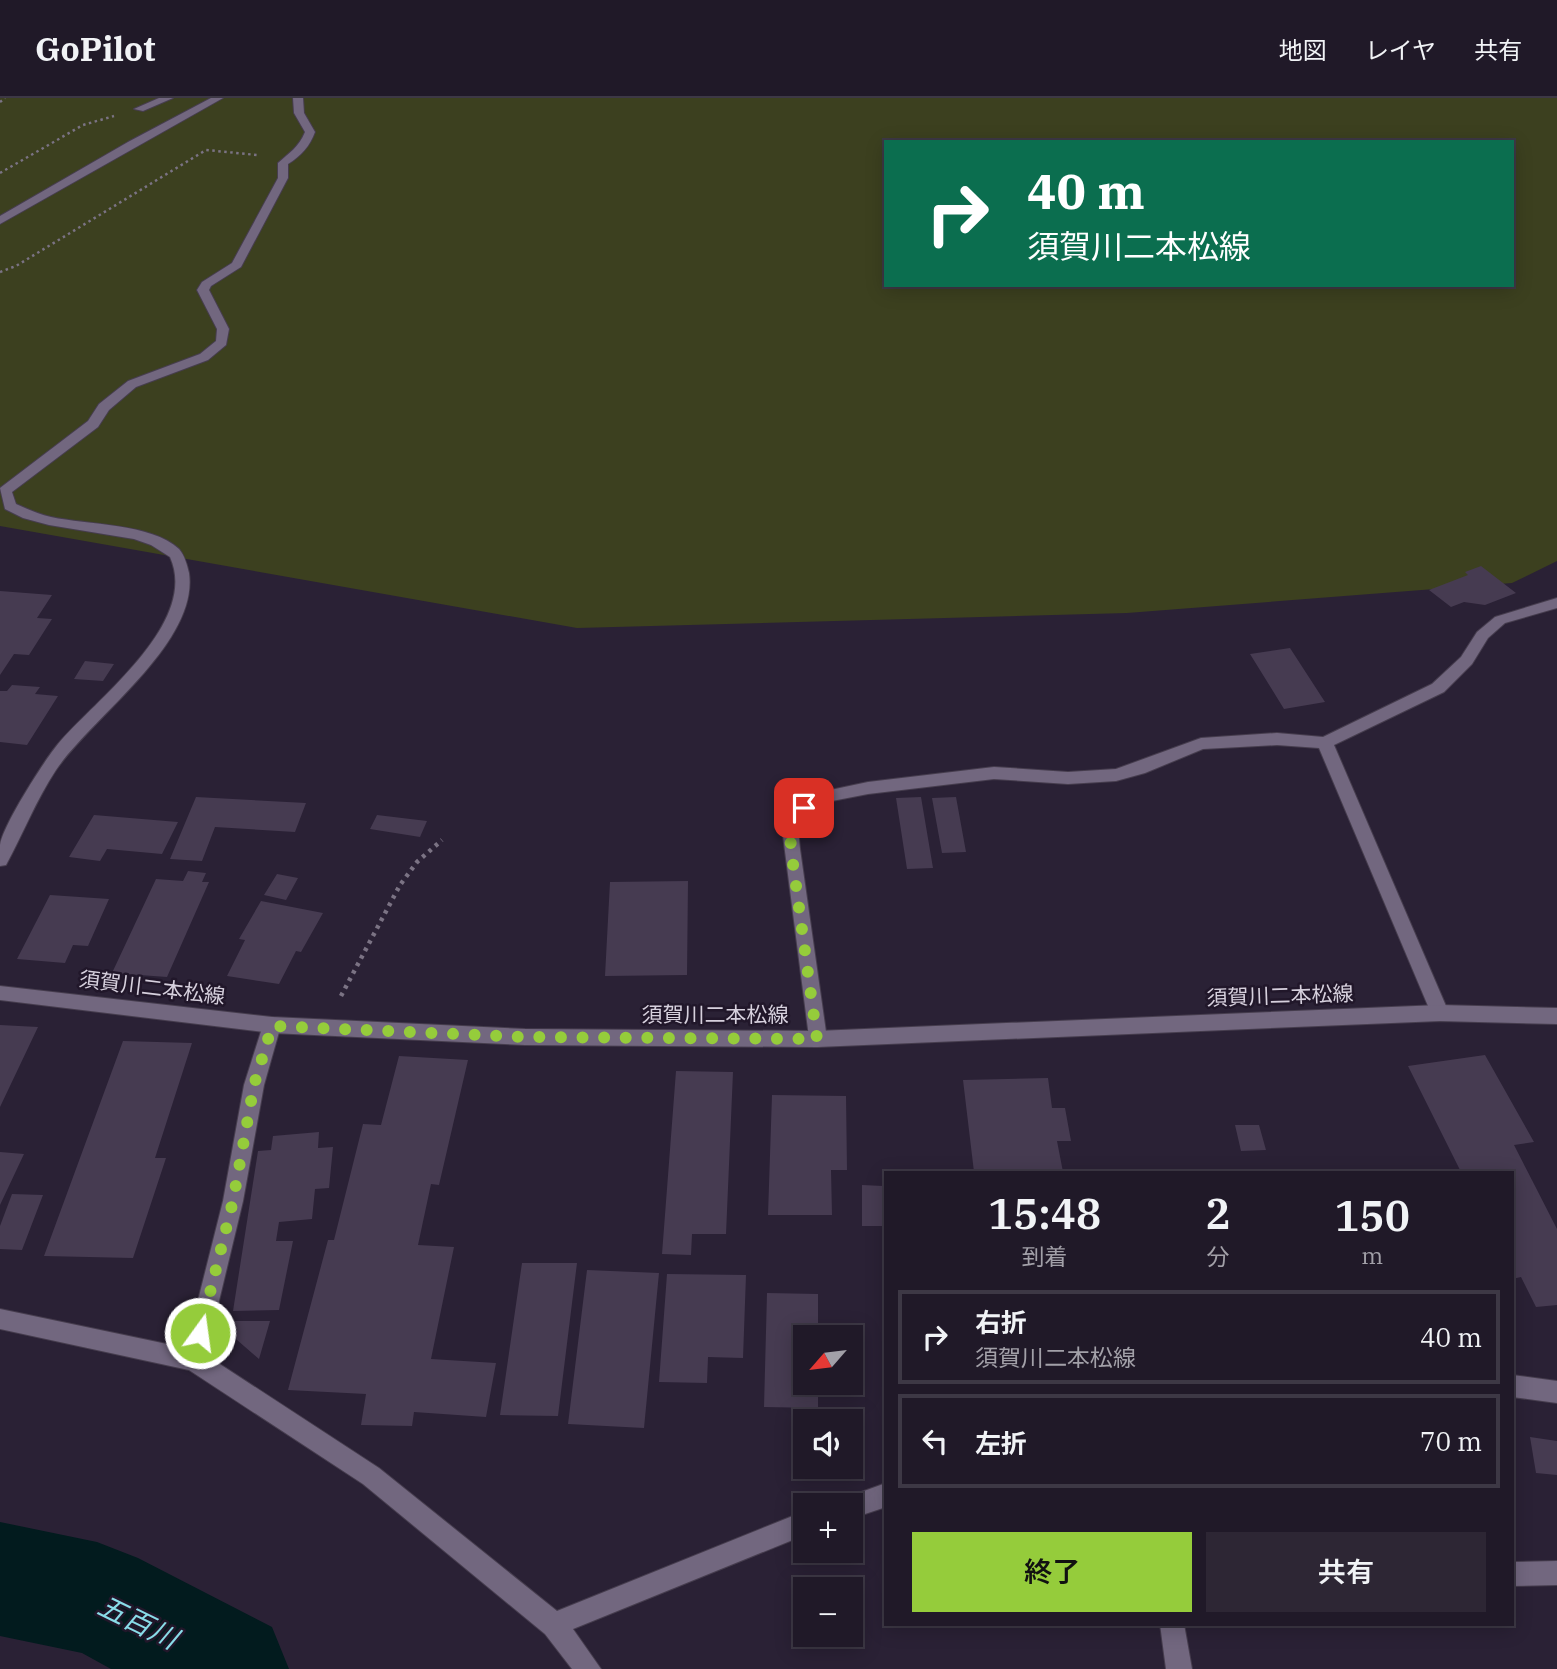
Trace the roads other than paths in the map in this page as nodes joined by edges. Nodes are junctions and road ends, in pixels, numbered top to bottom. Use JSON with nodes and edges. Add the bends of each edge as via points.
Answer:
{"nodes":[{"id":1,"x":168,"y":98,"type":"edge"},
{"id":2,"x":218,"y":98,"type":"edge"},
{"id":3,"x":298,"y":98,"type":"edge"},
{"id":4,"x":139,"y":109,"type":"road end"},
{"id":5,"x":0,"y":221,"type":"edge"},
{"id":6,"x":1557,"y":603,"type":"edge"},
{"id":7,"x":1325,"y":743,"type":"junction"},
{"id":8,"x":0,"y":860,"type":"edge"},
{"id":9,"x":0,"y":993,"type":"edge"},
{"id":10,"x":1440,"y":1013,"type":"junction"},
{"id":11,"x":1557,"y":1016,"type":"edge"},
{"id":12,"x":272,"y":1026,"type":"junction"},
{"id":13,"x":817,"y":1039,"type":"junction"},
{"id":14,"x":0,"y":1319,"type":"edge"},
{"id":15,"x":194,"y":1360,"type":"junction"},
{"id":16,"x":1514,"y":1386,"type":"edge"},
{"id":17,"x":1557,"y":1392,"type":"edge"},
{"id":18,"x":884,"y":1495,"type":"edge"},
{"id":19,"x":863,"y":1502,"type":"edge"},
{"id":20,"x":793,"y":1527,"type":"edge"},
{"id":21,"x":1557,"y":1573,"type":"edge"},
{"id":22,"x":1514,"y":1574,"type":"edge"},
{"id":23,"x":554,"y":1625,"type":"junction"},
{"id":24,"x":1172,"y":1626,"type":"edge"},
{"id":25,"x":587,"y":1669,"type":"edge"},
{"id":26,"x":1179,"y":1669,"type":"edge"}],
"edges":[{"from":1,"to":4,"type":"street"},
{"from":2,"to":5,"type":"street"},
{"from":3,"to":8,"type":"street","via":[[299,113],[310,132],[306,143],[282,163],[283,178],[237,265],[202,290],[223,329],[222,342],[204,357],[132,384],[104,407],[93,424],[5,491],[10,506],[37,518],[155,541],[175,553],[184,581],[174,619],[159,642],[137,672],[50,764]]},
{"from":6,"to":7,"type":"street","via":[[1500,621],[1482,635],[1467,660],[1438,688]]},
{"from":7,"to":10,"type":"street"},
{"from":7,"to":13,"type":"street","via":[[1277,739],[1201,744],[1116,775],[994,774],[932,780],[827,796],[804,808],[794,816],[790,828],[791,849]]},
{"from":9,"to":12,"type":"street","name":"須賀川二本松線"},
{"from":10,"to":11,"type":"street","name":"須賀川二本松線"},
{"from":10,"to":13,"type":"street","name":"須賀川二本松線"},
{"from":12,"to":13,"type":"street","name":"須賀川二本松線","via":[[525,1037]]},
{"from":12,"to":15,"type":"street","via":[[254,1085],[233,1201]]},
{"from":14,"to":15,"type":"street"},
{"from":15,"to":23,"type":"street","via":[[371,1476]]},
{"from":16,"to":17,"type":"street"},
{"from":18,"to":19,"type":"street"},
{"from":20,"to":23,"type":"street"},
{"from":21,"to":22,"type":"street"},
{"from":23,"to":25,"type":"street"},
{"from":24,"to":26,"type":"street"}]}
